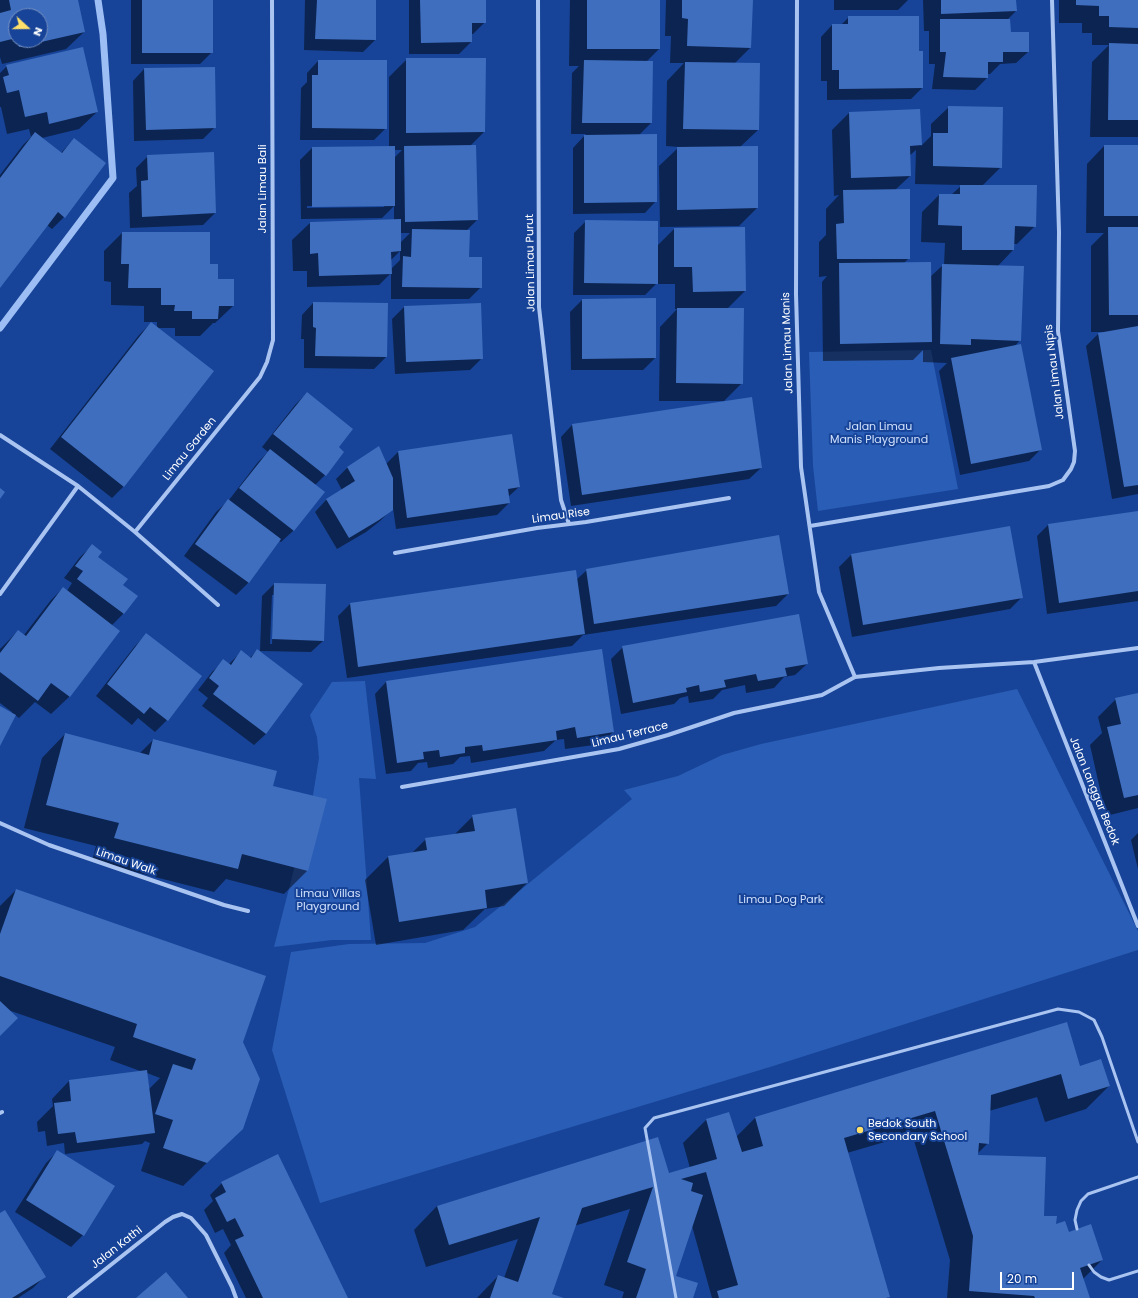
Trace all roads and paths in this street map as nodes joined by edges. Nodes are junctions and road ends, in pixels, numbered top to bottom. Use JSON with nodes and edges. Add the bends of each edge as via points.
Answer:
{"nodes":[{"id":1,"x":272,"y":0,"type":"edge"},
{"id":2,"x":538,"y":0,"type":"edge"},
{"id":3,"x":796,"y":0,"type":"edge"},
{"id":4,"x":1052,"y":0,"type":"edge"},
{"id":5,"x":260,"y":376,"type":"joint"},
{"id":6,"x":0,"y":435,"type":"edge"},
{"id":7,"x":78,"y":486,"type":"junction"},
{"id":8,"x":729,"y":498,"type":"dead end"},
{"id":9,"x":569,"y":524,"type":"junction"},
{"id":10,"x":810,"y":526,"type":"junction"},
{"id":11,"x":135,"y":532,"type":"junction"},
{"id":12,"x":395,"y":553,"type":"dead end"},
{"id":13,"x":0,"y":594,"type":"edge"},
{"id":14,"x":218,"y":605,"type":"dead end"},
{"id":15,"x":1138,"y":648,"type":"edge"},
{"id":16,"x":1034,"y":662,"type":"junction"},
{"id":17,"x":855,"y":677,"type":"junction"},
{"id":18,"x":402,"y":787,"type":"dead end"},
{"id":19,"x":0,"y":823,"type":"edge"},
{"id":20,"x":248,"y":912,"type":"dead end"},
{"id":21,"x":1138,"y":926,"type":"edge"},
{"id":22,"x":1138,"y":1142,"type":"edge"},
{"id":23,"x":1138,"y":1177,"type":"edge"},
{"id":24,"x":1077,"y":1229,"type":"dead end"},
{"id":25,"x":1089,"y":1265,"type":"dead end"},
{"id":26,"x":1138,"y":1271,"type":"edge"},
{"id":27,"x":69,"y":1298,"type":"edge"},
{"id":28,"x":236,"y":1298,"type":"edge"},
{"id":29,"x":676,"y":1298,"type":"edge"}],
"edges":[{"from":1,"to":5,"type":"street","name":"Jalan Limau Bali","via":[[272,340],[267,362]]},
{"from":2,"to":9,"type":"street","name":"Jalan Limau Purut","via":[[539,307],[561,500]]},
{"from":3,"to":10,"type":"street","name":"Jalan Limau Manis","via":[[796,294],[801,468]]},
{"from":4,"to":10,"type":"street","name":"Jalan Limau Nipis","via":[[1059,232],[1058,331],[1075,451],[1071,469],[1063,480],[1049,486]]},
{"from":5,"to":11,"type":"street","name":"Limau Garden"},
{"from":6,"to":7,"type":"street"},
{"from":7,"to":11,"type":"street"},
{"from":7,"to":13,"type":"street"},
{"from":8,"to":9,"type":"street","name":"Limau Rise"},
{"from":9,"to":12,"type":"street","name":"Limau Rise"},
{"from":10,"to":17,"type":"street","name":"Jalan Limau Manis","via":[[819,592]]},
{"from":11,"to":14,"type":"street"},
{"from":15,"to":16,"type":"street"},
{"from":16,"to":17,"type":"street","via":[[938,668]]},
{"from":16,"to":21,"type":"street","name":"Jalan Langgar Bedok"},
{"from":17,"to":18,"type":"street","name":"Limau Terrace","via":[[822,694],[734,713],[619,749]]},
{"from":19,"to":20,"type":"street","name":"Limau Walk","via":[[49,845]]},
{"from":22,"to":29,"type":"lane","via":[[1094,1020],[1078,1012],[1058,1008],[654,1118],[645,1128]]},
{"from":23,"to":24,"type":"lane","via":[[1088,1194],[1077,1210]]},
{"from":25,"to":26,"type":"lane","via":[[1100,1277],[1109,1280]]},
{"from":27,"to":28,"type":"street","name":"Jalan Kathi","via":[[178,1214],[191,1218],[206,1235]]}]}
